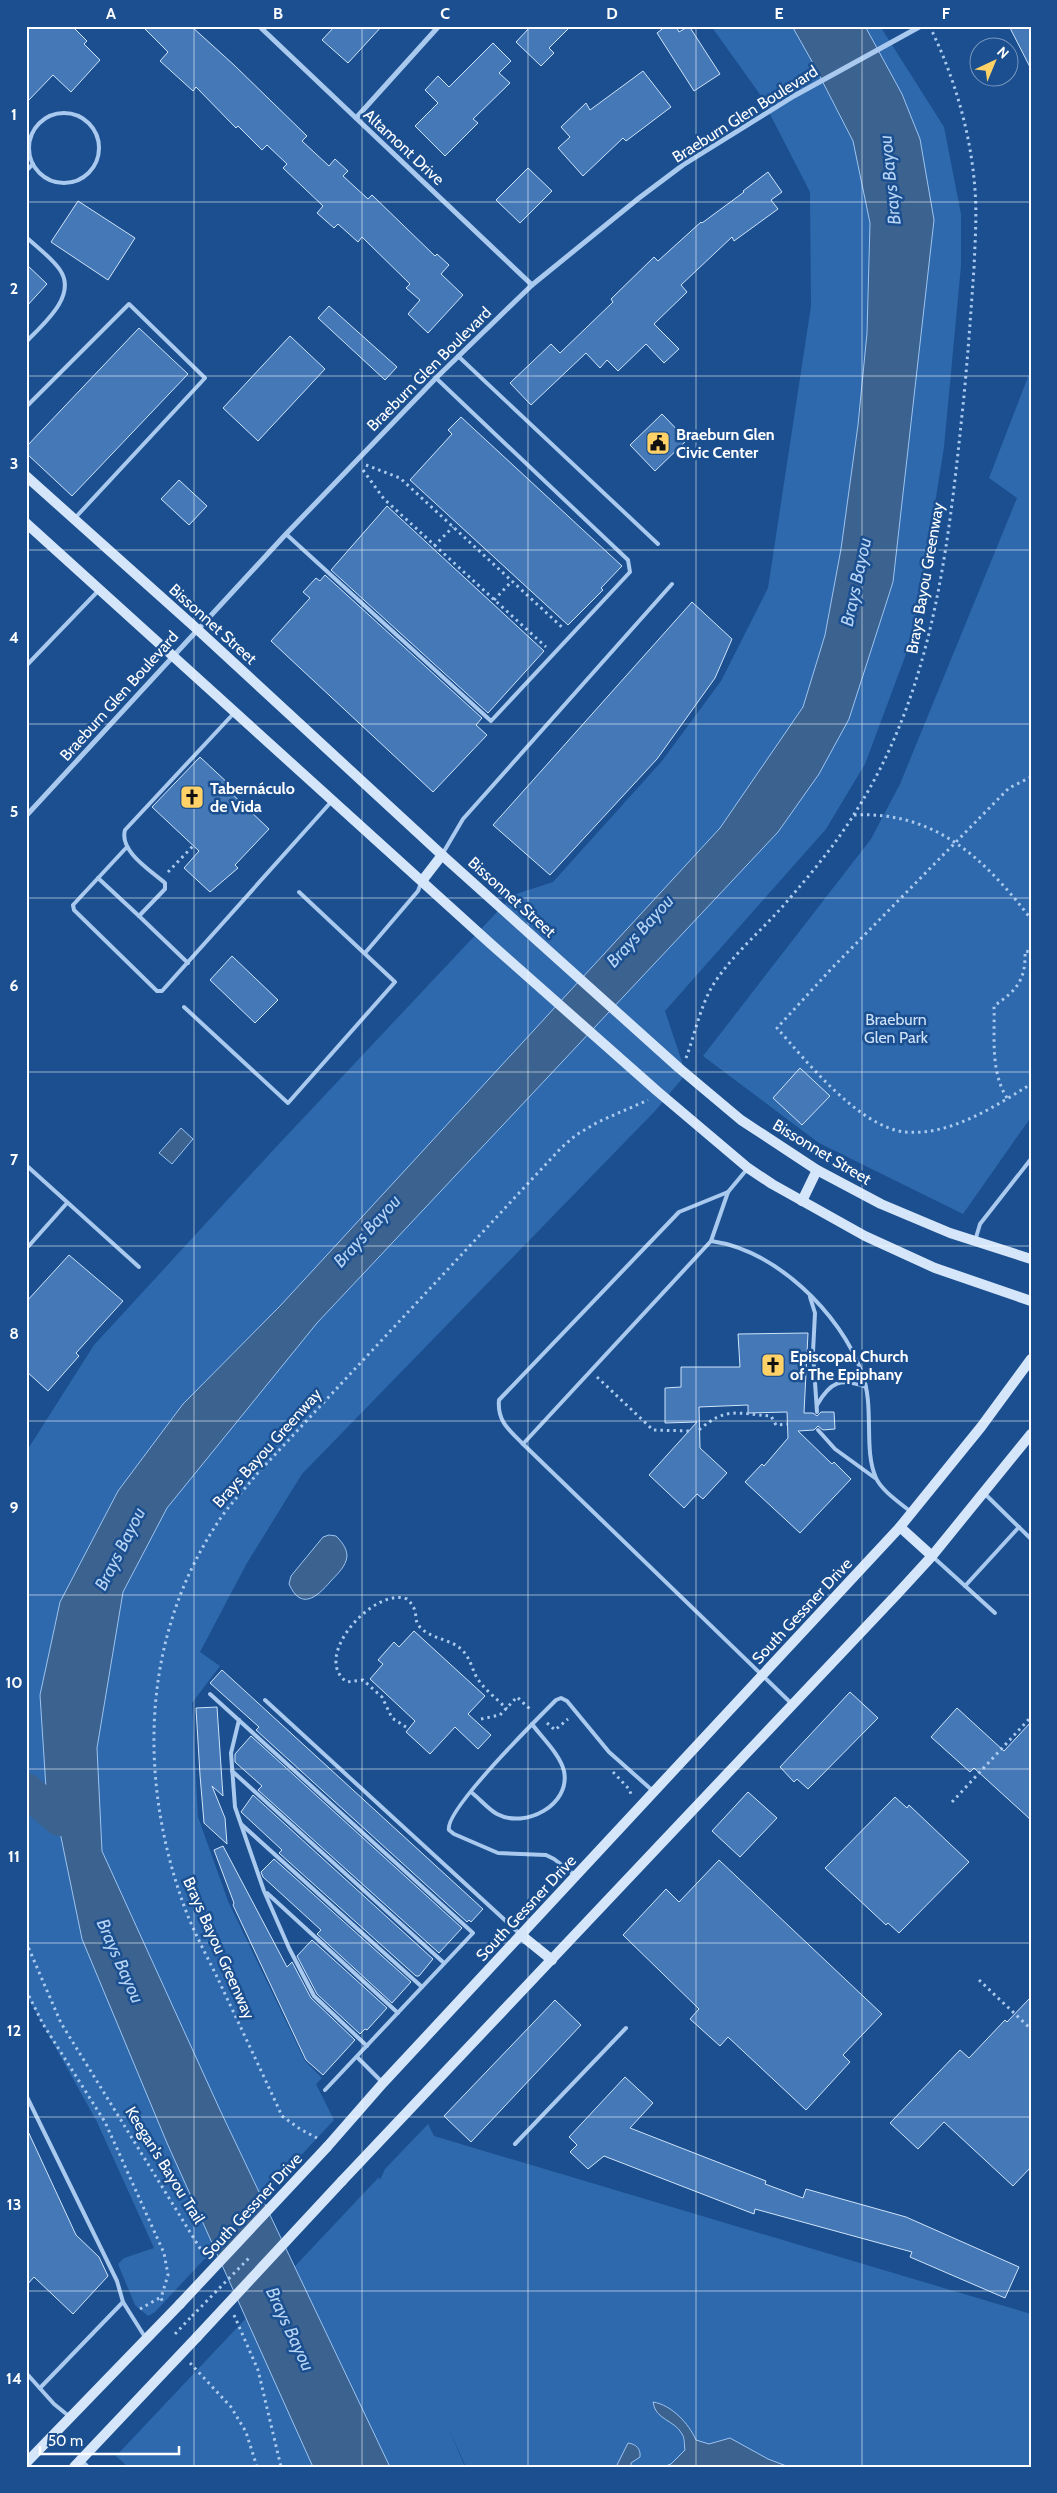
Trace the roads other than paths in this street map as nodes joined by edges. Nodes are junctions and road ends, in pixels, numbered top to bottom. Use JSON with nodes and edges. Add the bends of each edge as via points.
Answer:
{"nodes":[{"id":1,"x":259,"y":26,"type":"edge"},
{"id":2,"x":439,"y":26,"type":"edge"},
{"id":3,"x":919,"y":27,"type":"edge"},
{"id":4,"x":356,"y":118,"type":"junction"},
{"id":5,"x":33,"y":164,"type":"junction"},
{"id":6,"x":26,"y":171,"type":"edge"},
{"id":7,"x":26,"y":237,"type":"edge"},
{"id":8,"x":532,"y":285,"type":"junction"},
{"id":9,"x":26,"y":342,"type":"edge"},
{"id":10,"x":458,"y":356,"type":"junction"},
{"id":11,"x":436,"y":378,"type":"junction"},
{"id":12,"x":26,"y":407,"type":"edge"},
{"id":13,"x":26,"y":476,"type":"edge"},
{"id":14,"x":74,"y":519,"type":"junction"},
{"id":15,"x":26,"y":523,"type":"edge"},
{"id":16,"x":286,"y":534,"type":"junction"},
{"id":17,"x":658,"y":544,"type":"dead end"},
{"id":18,"x":672,"y":584,"type":"dead end"},
{"id":19,"x":99,"y":590,"type":"junction"},
{"id":20,"x":197,"y":629,"type":"junction"},
{"id":21,"x":174,"y":657,"type":"junction"},
{"id":22,"x":26,"y":666,"type":"edge"},
{"id":23,"x":235,"y":712,"type":"junction"},
{"id":24,"x":333,"y":800,"type":"junction"},
{"id":25,"x":26,"y":816,"type":"edge"},
{"id":26,"x":126,"y":848,"type":"junction"},
{"id":27,"x":442,"y":855,"type":"junction"},
{"id":28,"x":98,"y":878,"type":"junction"},
{"id":29,"x":422,"y":881,"type":"junction"},
{"id":30,"x":299,"y":892,"type":"dead end"},
{"id":31,"x":139,"y":916,"type":"junction"},
{"id":32,"x":365,"y":953,"type":"junction"},
{"id":33,"x":188,"y":963,"type":"junction"},
{"id":34,"x":184,"y":1007,"type":"dead end"},
{"id":35,"x":1031,"y":1159,"type":"edge"},
{"id":36,"x":26,"y":1165,"type":"edge"},
{"id":37,"x":748,"y":1168,"type":"junction"},
{"id":38,"x":817,"y":1170,"type":"junction"},
{"id":39,"x":728,"y":1192,"type":"junction"},
{"id":40,"x":802,"y":1201,"type":"junction"},
{"id":41,"x":67,"y":1203,"type":"junction"},
{"id":42,"x":711,"y":1241,"type":"junction"},
{"id":43,"x":975,"y":1242,"type":"junction"},
{"id":44,"x":26,"y":1249,"type":"edge"},
{"id":45,"x":1031,"y":1259,"type":"edge"},
{"id":46,"x":139,"y":1267,"type":"dead end"},
{"id":47,"x":809,"y":1295,"type":"junction"},
{"id":48,"x":1031,"y":1301,"type":"edge"},
{"id":49,"x":1031,"y":1359,"type":"edge"},
{"id":50,"x":866,"y":1387,"type":"junction"},
{"id":51,"x":817,"y":1404,"type":"junction"},
{"id":52,"x":817,"y":1412,"type":"dead end"},
{"id":53,"x":818,"y":1430,"type":"dead end"},
{"id":54,"x":1031,"y":1434,"type":"edge"},
{"id":55,"x":524,"y":1444,"type":"junction"},
{"id":56,"x":876,"y":1479,"type":"junction"},
{"id":57,"x":983,"y":1493,"type":"junction"},
{"id":58,"x":912,"y":1512,"type":"junction"},
{"id":59,"x":900,"y":1527,"type":"junction"},
{"id":60,"x":1019,"y":1528,"type":"junction"},
{"id":61,"x":1031,"y":1539,"type":"edge"},
{"id":62,"x":932,"y":1556,"type":"junction"},
{"id":63,"x":965,"y":1586,"type":"junction"},
{"id":64,"x":995,"y":1613,"type":"dead end"},
{"id":65,"x":763,"y":1675,"type":"junction"},
{"id":66,"x":210,"y":1694,"type":"dead end"},
{"id":67,"x":265,"y":1700,"type":"dead end"},
{"id":68,"x":794,"y":1705,"type":"junction"},
{"id":69,"x":239,"y":1720,"type":"junction"},
{"id":70,"x":532,"y":1724,"type":"junction"},
{"id":71,"x":232,"y":1771,"type":"junction"},
{"id":72,"x":470,"y":1792,"type":"junction"},
{"id":73,"x":654,"y":1792,"type":"junction"},
{"id":74,"x":240,"y":1822,"type":"junction"},
{"id":75,"x":576,"y":1876,"type":"junction"},
{"id":76,"x":264,"y":1891,"type":"junction"},
{"id":77,"x":521,"y":1936,"type":"junction"},
{"id":78,"x":552,"y":1960,"type":"junction"},
{"id":79,"x":444,"y":1963,"type":"junction"},
{"id":80,"x":422,"y":1987,"type":"junction"},
{"id":81,"x":398,"y":2013,"type":"junction"},
{"id":82,"x":626,"y":2028,"type":"dead end"},
{"id":83,"x":367,"y":2046,"type":"junction"},
{"id":84,"x":357,"y":2057,"type":"junction"},
{"id":85,"x":383,"y":2083,"type":"junction"},
{"id":86,"x":326,"y":2090,"type":"dead end"},
{"id":87,"x":26,"y":2095,"type":"edge"},
{"id":88,"x":515,"y":2144,"type":"dead end"},
{"id":89,"x":123,"y":2302,"type":"junction"},
{"id":90,"x":146,"y":2339,"type":"junction"},
{"id":91,"x":27,"y":2374,"type":"edge"},
{"id":92,"x":40,"y":2388,"type":"junction"},
{"id":93,"x":70,"y":2417,"type":"junction"},
{"id":94,"x":26,"y":2463,"type":"edge"},
{"id":95,"x":81,"y":2464,"type":"edge"}],
"edges":[{"from":1,"to":4,"type":"street","name":"Altamont Drive"},
{"from":2,"to":4,"type":"street"},
{"from":3,"to":8,"type":"street","name":"Braeburn Glen Boulevard","via":[[794,96],[683,165]]},
{"from":4,"to":8,"type":"street","name":"Altamont Drive"},
{"from":5,"to":5,"type":"lane","via":[[49,180],[71,182],[82,178],[96,161],[99,150],[93,129],[74,115],[51,115],[33,130],[29,141]]},
{"from":5,"to":6,"type":"lane"},
{"from":7,"to":9,"type":"lane","via":[[61,271],[64,290],[58,308]]},
{"from":8,"to":10,"type":"street","name":"Braeburn Glen Boulevard"},
{"from":10,"to":11,"type":"street","name":"Braeburn Glen Boulevard"},
{"from":10,"to":17,"type":"lane"},
{"from":11,"to":16,"type":"street","name":"Braeburn Glen Boulevard"},
{"from":11,"to":16,"type":"lane","via":[[628,560],[630,572],[491,721]]},
{"from":12,"to":14,"type":"lane","via":[[129,304],[205,378]]},
{"from":13,"to":14,"type":"main road","name":"Bissonnet Street"},
{"from":14,"to":20,"type":"main road","name":"Bissonnet Street"},
{"from":15,"to":19,"type":"main road"},
{"from":16,"to":20,"type":"street","name":"Braeburn Glen Boulevard"},
{"from":18,"to":27,"type":"lane","via":[[463,819]]},
{"from":19,"to":21,"type":"main road"},
{"from":19,"to":22,"type":"lane"},
{"from":20,"to":21,"type":"street","name":"Braeburn Glen Boulevard"},
{"from":20,"to":27,"type":"main road","name":"Bissonnet Street"},
{"from":21,"to":23,"type":"main road"},
{"from":21,"to":25,"type":"street","name":"Braeburn Glen Boulevard"},
{"from":23,"to":24,"type":"main road"},
{"from":23,"to":26,"type":"lane","via":[[125,830]]},
{"from":24,"to":29,"type":"main road"},
{"from":24,"to":33,"type":"lane"},
{"from":26,"to":28,"type":"lane"},
{"from":26,"to":31,"type":"lane","via":[[164,882],[165,888]]},
{"from":27,"to":29,"type":"main road"},
{"from":27,"to":38,"type":"main road","name":"Bissonnet Street","via":[[745,1123]]},
{"from":28,"to":31,"type":"lane"},
{"from":28,"to":33,"type":"lane","via":[[73,905],[74,910],[157,991],[162,991]]},
{"from":29,"to":32,"type":"lane","via":[[418,891]]},
{"from":29,"to":37,"type":"main road","via":[[648,1084]]},
{"from":30,"to":32,"type":"lane"},
{"from":31,"to":33,"type":"lane"},
{"from":32,"to":34,"type":"lane","via":[[395,982],[288,1103]]},
{"from":35,"to":43,"type":"lane","via":[[980,1224]]},
{"from":36,"to":41,"type":"lane"},
{"from":37,"to":39,"type":"lane"},
{"from":37,"to":40,"type":"main road"},
{"from":38,"to":40,"type":"main road"},
{"from":38,"to":43,"type":"main road","name":"Bissonnet Street","via":[[881,1204]]},
{"from":39,"to":42,"type":"lane"},
{"from":39,"to":55,"type":"lane","via":[[679,1212],[499,1400],[498,1411],[503,1424]]},
{"from":40,"to":48,"type":"main road","via":[[865,1236],[935,1268]]},
{"from":41,"to":44,"type":"lane"},
{"from":41,"to":46,"type":"lane"},
{"from":42,"to":47,"type":"lane","via":[[728,1244],[787,1274]]},
{"from":42,"to":55,"type":"lane"},
{"from":43,"to":45,"type":"main road","name":"Bissonnet Street"},
{"from":47,"to":50,"type":"lane","via":[[844,1335]]},
{"from":47,"to":51,"type":"lane","via":[[815,1313],[813,1352]]},
{"from":49,"to":58,"type":"main road","name":"South Gessner Drive"},
{"from":50,"to":51,"type":"lane","via":[[848,1380],[839,1382],[830,1387]]},
{"from":50,"to":56,"type":"lane"},
{"from":51,"to":52,"type":"lane"},
{"from":53,"to":56,"type":"lane","via":[[835,1449]]},
{"from":54,"to":57,"type":"main road"},
{"from":55,"to":65,"type":"lane"},
{"from":56,"to":58,"type":"lane"},
{"from":57,"to":60,"type":"lane"},
{"from":57,"to":62,"type":"main road"},
{"from":58,"to":59,"type":"main road","name":"South Gessner Drive"},
{"from":59,"to":62,"type":"main road"},
{"from":59,"to":65,"type":"main road","name":"South Gessner Drive"},
{"from":60,"to":61,"type":"lane"},
{"from":60,"to":63,"type":"lane"},
{"from":62,"to":63,"type":"lane"},
{"from":62,"to":68,"type":"main road"},
{"from":63,"to":64,"type":"lane"},
{"from":65,"to":68,"type":"lane"},
{"from":65,"to":73,"type":"main road","name":"South Gessner Drive"},
{"from":66,"to":69,"type":"lane"},
{"from":67,"to":77,"type":"lane"},
{"from":68,"to":78,"type":"main road"},
{"from":69,"to":71,"type":"lane","via":[[231,1752]]},
{"from":69,"to":79,"type":"lane","via":[[473,1933]]},
{"from":70,"to":72,"type":"lane"},
{"from":70,"to":72,"type":"lane","via":[[564,1770],[565,1782],[561,1793],[545,1812],[516,1818],[497,1814]]},
{"from":70,"to":73,"type":"lane","via":[[556,1700],[564,1699],[609,1752]]},
{"from":71,"to":74,"type":"lane"},
{"from":71,"to":79,"type":"lane"},
{"from":72,"to":75,"type":"lane","via":[[450,1821],[449,1830],[454,1834],[498,1852],[546,1856]]},
{"from":73,"to":75,"type":"main road","name":"South Gessner Drive"},
{"from":74,"to":76,"type":"lane"},
{"from":74,"to":80,"type":"lane"},
{"from":75,"to":77,"type":"main road","name":"South Gessner Drive"},
{"from":76,"to":81,"type":"lane"},
{"from":76,"to":83,"type":"lane","via":[[314,1996]]},
{"from":77,"to":78,"type":"main road"},
{"from":77,"to":85,"type":"main road","name":"South Gessner Drive"},
{"from":78,"to":95,"type":"main road","bridge":true,"via":[[342,2181]]},
{"from":79,"to":80,"type":"lane"},
{"from":80,"to":81,"type":"lane"},
{"from":81,"to":83,"type":"lane"},
{"from":82,"to":88,"type":"lane"},
{"from":83,"to":84,"type":"lane"},
{"from":84,"to":85,"type":"lane"},
{"from":84,"to":86,"type":"lane"},
{"from":85,"to":90,"type":"main road","name":"South Gessner Drive","bridge":true},
{"from":87,"to":89,"type":"lane","via":[[117,2281]]},
{"from":89,"to":90,"type":"lane"},
{"from":89,"to":92,"type":"lane"},
{"from":90,"to":93,"type":"main road","name":"South Gessner Drive"},
{"from":91,"to":92,"type":"lane"},
{"from":92,"to":93,"type":"lane"},
{"from":93,"to":94,"type":"main road","name":"South Gessner Drive"}]}
